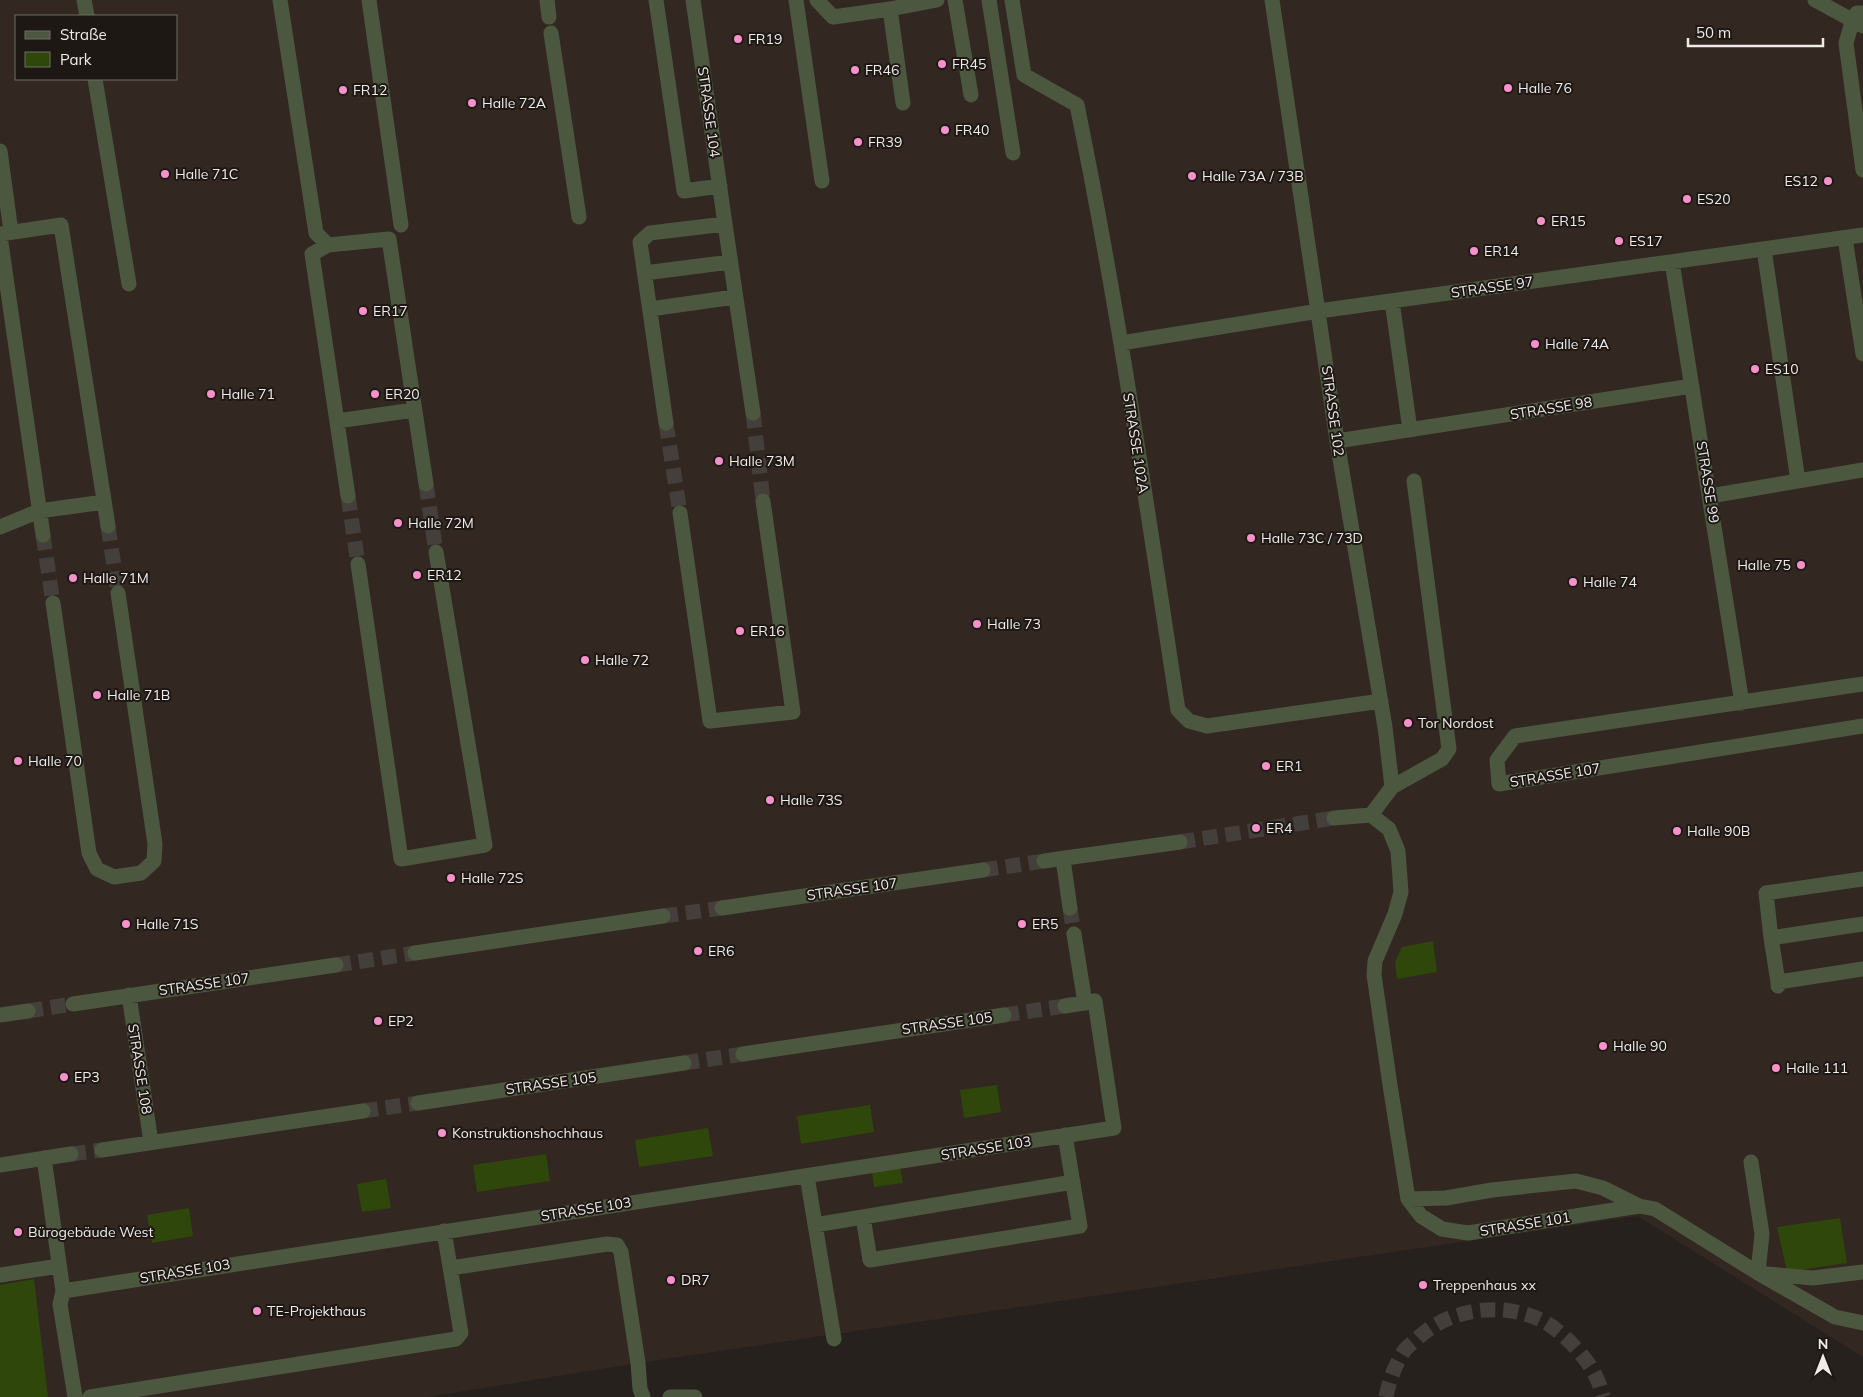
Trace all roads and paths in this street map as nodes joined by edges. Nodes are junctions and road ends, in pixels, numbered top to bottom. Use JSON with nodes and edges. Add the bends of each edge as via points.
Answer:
{"nodes":[{"id":1,"x":84,"y":0,"type":"edge"},
{"id":2,"x":280,"y":0,"type":"edge"},
{"id":3,"x":368,"y":0,"type":"edge"},
{"id":4,"x":547,"y":0,"type":"edge"},
{"id":5,"x":656,"y":0,"type":"edge"},
{"id":6,"x":693,"y":0,"type":"edge"},
{"id":7,"x":796,"y":0,"type":"edge"},
{"id":8,"x":817,"y":0,"type":"edge"},
{"id":9,"x":937,"y":0,"type":"edge"},
{"id":10,"x":955,"y":0,"type":"edge"},
{"id":11,"x":989,"y":0,"type":"edge"},
{"id":12,"x":1012,"y":0,"type":"edge"},
{"id":13,"x":1272,"y":0,"type":"edge"},
{"id":14,"x":1814,"y":0,"type":"edge"},
{"id":15,"x":890,"y":9,"type":"junction"},
{"id":16,"x":87,"y":15,"type":"edge"},
{"id":17,"x":549,"y":17,"type":"dead end"},
{"id":18,"x":1859,"y":20,"type":"edge"},
{"id":19,"x":552,"y":33,"type":"dead end"},
{"id":20,"x":95,"y":80,"type":"edge"},
{"id":21,"x":971,"y":95,"type":"dead end"},
{"id":22,"x":903,"y":103,"type":"dead end"},
{"id":23,"x":0,"y":151,"type":"edge"},
{"id":24,"x":1013,"y":153,"type":"dead end"},
{"id":25,"x":1863,"y":170,"type":"edge"},
{"id":26,"x":822,"y":182,"type":"dead end"},
{"id":27,"x":720,"y":186,"type":"junction"},
{"id":28,"x":579,"y":217,"type":"dead end"},
{"id":29,"x":725,"y":224,"type":"junction"},
{"id":30,"x":401,"y":225,"type":"dead end"},
{"id":31,"x":4,"y":234,"type":"edge"},
{"id":32,"x":1863,"y":235,"type":"edge"},
{"id":33,"x":1845,"y":238,"type":"junction"},
{"id":34,"x":328,"y":245,"type":"junction"},
{"id":35,"x":1764,"y":249,"type":"junction"},
{"id":36,"x":730,"y":262,"type":"junction"},
{"id":37,"x":1672,"y":262,"type":"junction"},
{"id":38,"x":645,"y":273,"type":"junction"},
{"id":39,"x":129,"y":284,"type":"dead end"},
{"id":40,"x":735,"y":297,"type":"junction"},
{"id":41,"x":1392,"y":301,"type":"junction"},
{"id":42,"x":650,"y":309,"type":"junction"},
{"id":43,"x":1319,"y":311,"type":"junction"},
{"id":44,"x":1121,"y":343,"type":"junction"},
{"id":45,"x":1863,"y":354,"type":"edge"},
{"id":46,"x":1692,"y":386,"type":"junction"},
{"id":47,"x":414,"y":410,"type":"junction"},
{"id":48,"x":752,"y":413,"type":"tunnel mouth"},
{"id":49,"x":337,"y":421,"type":"junction"},
{"id":50,"x":666,"y":423,"type":"tunnel mouth"},
{"id":51,"x":1410,"y":430,"type":"junction"},
{"id":52,"x":1337,"y":441,"type":"junction"},
{"id":53,"x":1863,"y":470,"type":"edge"},
{"id":54,"x":1414,"y":480,"type":"dead end"},
{"id":55,"x":1798,"y":482,"type":"junction"},
{"id":56,"x":426,"y":484,"type":"tunnel mouth"},
{"id":57,"x":348,"y":496,"type":"tunnel mouth"},
{"id":58,"x":1710,"y":496,"type":"junction"},
{"id":59,"x":763,"y":501,"type":"tunnel mouth"},
{"id":60,"x":104,"y":502,"type":"junction"},
{"id":61,"x":39,"y":511,"type":"junction"},
{"id":62,"x":680,"y":514,"type":"tunnel mouth"},
{"id":63,"x":108,"y":526,"type":"tunnel mouth"},
{"id":64,"x":0,"y":527,"type":"edge"},
{"id":65,"x":43,"y":535,"type":"tunnel mouth"},
{"id":66,"x":436,"y":552,"type":"tunnel mouth"},
{"id":67,"x":358,"y":564,"type":"tunnel mouth"},
{"id":68,"x":118,"y":593,"type":"tunnel mouth"},
{"id":69,"x":53,"y":603,"type":"tunnel mouth"},
{"id":70,"x":1863,"y":684,"type":"edge"},
{"id":71,"x":1381,"y":700,"type":"junction"},
{"id":72,"x":1742,"y":703,"type":"junction"},
{"id":73,"x":1863,"y":726,"type":"edge"},
{"id":74,"x":1392,"y":788,"type":"junction"},
{"id":75,"x":1371,"y":815,"type":"junction"},
{"id":76,"x":1334,"y":818,"type":"tunnel mouth"},
{"id":77,"x":1180,"y":842,"type":"tunnel mouth"},
{"id":78,"x":1063,"y":859,"type":"junction"},
{"id":79,"x":1044,"y":861,"type":"tunnel mouth"},
{"id":80,"x":982,"y":870,"type":"tunnel mouth"},
{"id":81,"x":1863,"y":879,"type":"edge"},
{"id":82,"x":722,"y":908,"type":"tunnel mouth"},
{"id":83,"x":1070,"y":908,"type":"tunnel mouth"},
{"id":84,"x":663,"y":916,"type":"tunnel mouth"},
{"id":85,"x":1863,"y":924,"type":"edge"},
{"id":86,"x":1074,"y":934,"type":"tunnel mouth"},
{"id":87,"x":1771,"y":938,"type":"junction"},
{"id":88,"x":415,"y":954,"type":"tunnel mouth"},
{"id":89,"x":336,"y":965,"type":"tunnel mouth"},
{"id":90,"x":1863,"y":969,"type":"edge"},
{"id":91,"x":129,"y":995,"type":"junction"},
{"id":92,"x":1090,"y":1002,"type":"junction"},
{"id":93,"x":72,"y":1004,"type":"tunnel mouth"},
{"id":94,"x":1065,"y":1006,"type":"tunnel mouth"},
{"id":95,"x":28,"y":1011,"type":"tunnel mouth"},
{"id":96,"x":1004,"y":1015,"type":"tunnel mouth"},
{"id":97,"x":0,"y":1016,"type":"edge"},
{"id":98,"x":743,"y":1054,"type":"tunnel mouth"},
{"id":99,"x":684,"y":1063,"type":"tunnel mouth"},
{"id":100,"x":418,"y":1102,"type":"tunnel mouth"},
{"id":101,"x":363,"y":1111,"type":"tunnel mouth"},
{"id":102,"x":1065,"y":1136,"type":"junction"},
{"id":103,"x":151,"y":1142,"type":"junction"},
{"id":104,"x":102,"y":1150,"type":"tunnel mouth"},
{"id":105,"x":71,"y":1154,"type":"tunnel mouth"},
{"id":106,"x":44,"y":1158,"type":"junction"},
{"id":107,"x":1751,"y":1162,"type":"dead end"},
{"id":108,"x":0,"y":1165,"type":"edge"},
{"id":109,"x":807,"y":1176,"type":"junction"},
{"id":110,"x":1073,"y":1182,"type":"junction"},
{"id":111,"x":1408,"y":1198,"type":"junction"},
{"id":112,"x":1640,"y":1206,"type":"junction"},
{"id":113,"x":863,"y":1217,"type":"junction"},
{"id":114,"x":815,"y":1225,"type":"junction"},
{"id":115,"x":444,"y":1231,"type":"junction"},
{"id":116,"x":59,"y":1266,"type":"junction"},
{"id":117,"x":451,"y":1268,"type":"junction"},
{"id":118,"x":1863,"y":1272,"type":"edge"},
{"id":119,"x":1758,"y":1273,"type":"junction"},
{"id":120,"x":0,"y":1275,"type":"edge"},
{"id":121,"x":63,"y":1291,"type":"junction"},
{"id":122,"x":1863,"y":1322,"type":"edge"},
{"id":123,"x":834,"y":1340,"type":"dead end"},
{"id":124,"x":75,"y":1397,"type":"edge"},
{"id":125,"x":90,"y":1397,"type":"edge"},
{"id":126,"x":643,"y":1397,"type":"edge"},
{"id":127,"x":670,"y":1397,"type":"edge"},
{"id":128,"x":695,"y":1397,"type":"edge"}],
"edges":[{"from":1,"to":16,"type":"street"},
{"from":2,"to":34,"type":"street","via":[[316,233]]},
{"from":3,"to":30,"type":"street"},
{"from":4,"to":17,"type":"street"},
{"from":5,"to":27,"type":"street","via":[[684,190]]},
{"from":6,"to":27,"type":"street","name":"STRASSE 104"},
{"from":7,"to":26,"type":"street"},
{"from":8,"to":15,"type":"street","via":[[834,17]]},
{"from":9,"to":15,"type":"street"},
{"from":10,"to":21,"type":"street"},
{"from":11,"to":24,"type":"street"},
{"from":12,"to":44,"type":"street","name":"STRASSE 102A","via":[[1024,75],[1077,104]]},
{"from":13,"to":43,"type":"street","name":"STRASSE 102"},
{"from":14,"to":18,"type":"street"},
{"from":15,"to":22,"type":"street"},
{"from":18,"to":25,"type":"street","via":[[1846,43]]},
{"from":19,"to":28,"type":"street"},
{"from":20,"to":39,"type":"street"},
{"from":23,"to":31,"type":"street"},
{"from":27,"to":29,"type":"street","name":"STRASSE 104"},
{"from":29,"to":36,"type":"street","name":"STRASSE 104"},
{"from":29,"to":38,"type":"street","via":[[650,233],[640,242]]},
{"from":31,"to":60,"type":"street","via":[[61,225]]},
{"from":31,"to":61,"type":"street"},
{"from":32,"to":33,"type":"street","name":"STRASSE 97"},
{"from":33,"to":35,"type":"street","name":"STRASSE 97"},
{"from":33,"to":45,"type":"street"},
{"from":34,"to":47,"type":"street","via":[[389,239]]},
{"from":34,"to":49,"type":"street","via":[[312,254]]},
{"from":35,"to":37,"type":"street","name":"STRASSE 97"},
{"from":35,"to":55,"type":"street"},
{"from":36,"to":38,"type":"street"},
{"from":36,"to":40,"type":"street","name":"STRASSE 104"},
{"from":37,"to":41,"type":"street","name":"STRASSE 97"},
{"from":37,"to":46,"type":"street","name":"STRASSE 99"},
{"from":38,"to":42,"type":"street"},
{"from":40,"to":42,"type":"street"},
{"from":40,"to":48,"type":"street","name":"STRASSE 104"},
{"from":41,"to":43,"type":"street","name":"STRASSE 97"},
{"from":41,"to":51,"type":"street"},
{"from":42,"to":50,"type":"street"},
{"from":43,"to":44,"type":"street","name":"STRASSE 97"},
{"from":43,"to":52,"type":"street","name":"STRASSE 102"},
{"from":44,"to":71,"type":"street","name":"STRASSE 102A","via":[[1178,710],[1190,721],[1207,726]]},
{"from":46,"to":51,"type":"street","name":"STRASSE 98"},
{"from":46,"to":58,"type":"street","name":"STRASSE 99"},
{"from":47,"to":49,"type":"street"},
{"from":47,"to":56,"type":"street"},
{"from":49,"to":57,"type":"street"},
{"from":51,"to":52,"type":"street","name":"STRASSE 98"},
{"from":52,"to":71,"type":"street","name":"STRASSE 102"},
{"from":53,"to":55,"type":"street"},
{"from":54,"to":74,"type":"street","via":[[1449,750],[1442,759]]},
{"from":55,"to":58,"type":"street"},
{"from":58,"to":72,"type":"street","name":"STRASSE 99"},
{"from":59,"to":62,"type":"street","via":[[793,712],[710,721]]},
{"from":60,"to":61,"type":"street"},
{"from":60,"to":63,"type":"street"},
{"from":61,"to":64,"type":"street"},
{"from":61,"to":65,"type":"street"},
{"from":66,"to":67,"type":"street","via":[[485,845],[401,859]]},
{"from":68,"to":69,"type":"street","via":[[155,844],[154,860],[141,873],[114,877],[97,869],[88,853]]},
{"from":70,"to":72,"type":"street","name":"STRASSE 107"},
{"from":71,"to":74,"type":"street","name":"STRASSE 102"},
{"from":72,"to":73,"type":"street","name":"STRASSE 107","via":[[1515,736],[1498,760],[1500,784]]},
{"from":74,"to":75,"type":"street"},
{"from":75,"to":76,"type":"street"},
{"from":75,"to":111,"type":"street","name":"STRASSE 101","via":[[1389,829],[1398,852],[1401,892],[1375,961],[1374,975]]},
{"from":77,"to":78,"type":"street"},
{"from":78,"to":79,"type":"street"},
{"from":78,"to":83,"type":"street"},
{"from":80,"to":82,"type":"street","name":"STRASSE 107"},
{"from":81,"to":87,"type":"street","via":[[1766,893]]},
{"from":84,"to":88,"type":"street"},
{"from":85,"to":87,"type":"street"},
{"from":86,"to":92,"type":"street"},
{"from":87,"to":90,"type":"street","via":[[1778,984]]},
{"from":89,"to":91,"type":"street","name":"STRASSE 107"},
{"from":91,"to":93,"type":"street","name":"STRASSE 107"},
{"from":91,"to":103,"type":"street","name":"STRASSE 108"},
{"from":92,"to":94,"type":"street"},
{"from":92,"to":102,"type":"street","name":"STRASSE 103","via":[[1114,1128]]},
{"from":95,"to":97,"type":"street"},
{"from":96,"to":98,"type":"street","name":"STRASSE 105"},
{"from":99,"to":100,"type":"street","name":"STRASSE 105"},
{"from":101,"to":103,"type":"street"},
{"from":102,"to":109,"type":"street","name":"STRASSE 103"},
{"from":102,"to":110,"type":"street"},
{"from":103,"to":104,"type":"street"},
{"from":105,"to":106,"type":"street"},
{"from":106,"to":108,"type":"street"},
{"from":106,"to":116,"type":"street"},
{"from":107,"to":119,"type":"street","via":[[1762,1234]]},
{"from":109,"to":114,"type":"street"},
{"from":109,"to":115,"type":"street","name":"STRASSE 103"},
{"from":110,"to":113,"type":"street"},
{"from":110,"to":113,"type":"street","via":[[1080,1226],[870,1260]]},
{"from":111,"to":112,"type":"street","via":[[1446,1198],[1576,1181],[1603,1188]]},
{"from":111,"to":112,"type":"street","name":"STRASSE 101","via":[[1421,1216],[1442,1229],[1468,1233]]},
{"from":112,"to":119,"type":"street","name":"STRASSE 101","via":[[1655,1209]]},
{"from":113,"to":114,"type":"street"},
{"from":114,"to":123,"type":"street"},
{"from":115,"to":117,"type":"street"},
{"from":115,"to":121,"type":"street","name":"STRASSE 103"},
{"from":116,"to":120,"type":"street"},
{"from":116,"to":121,"type":"street"},
{"from":117,"to":125,"type":"street","via":[[461,1333],[456,1339]]},
{"from":117,"to":126,"type":"street","via":[[617,1245],[621,1252]]},
{"from":118,"to":119,"type":"street","via":[[1813,1278]]},
{"from":119,"to":122,"type":"street","name":"STRASSE 101","via":[[1835,1317]]},
{"from":121,"to":124,"type":"street","via":[[60,1304]]},
{"from":127,"to":128,"type":"street"}]}
